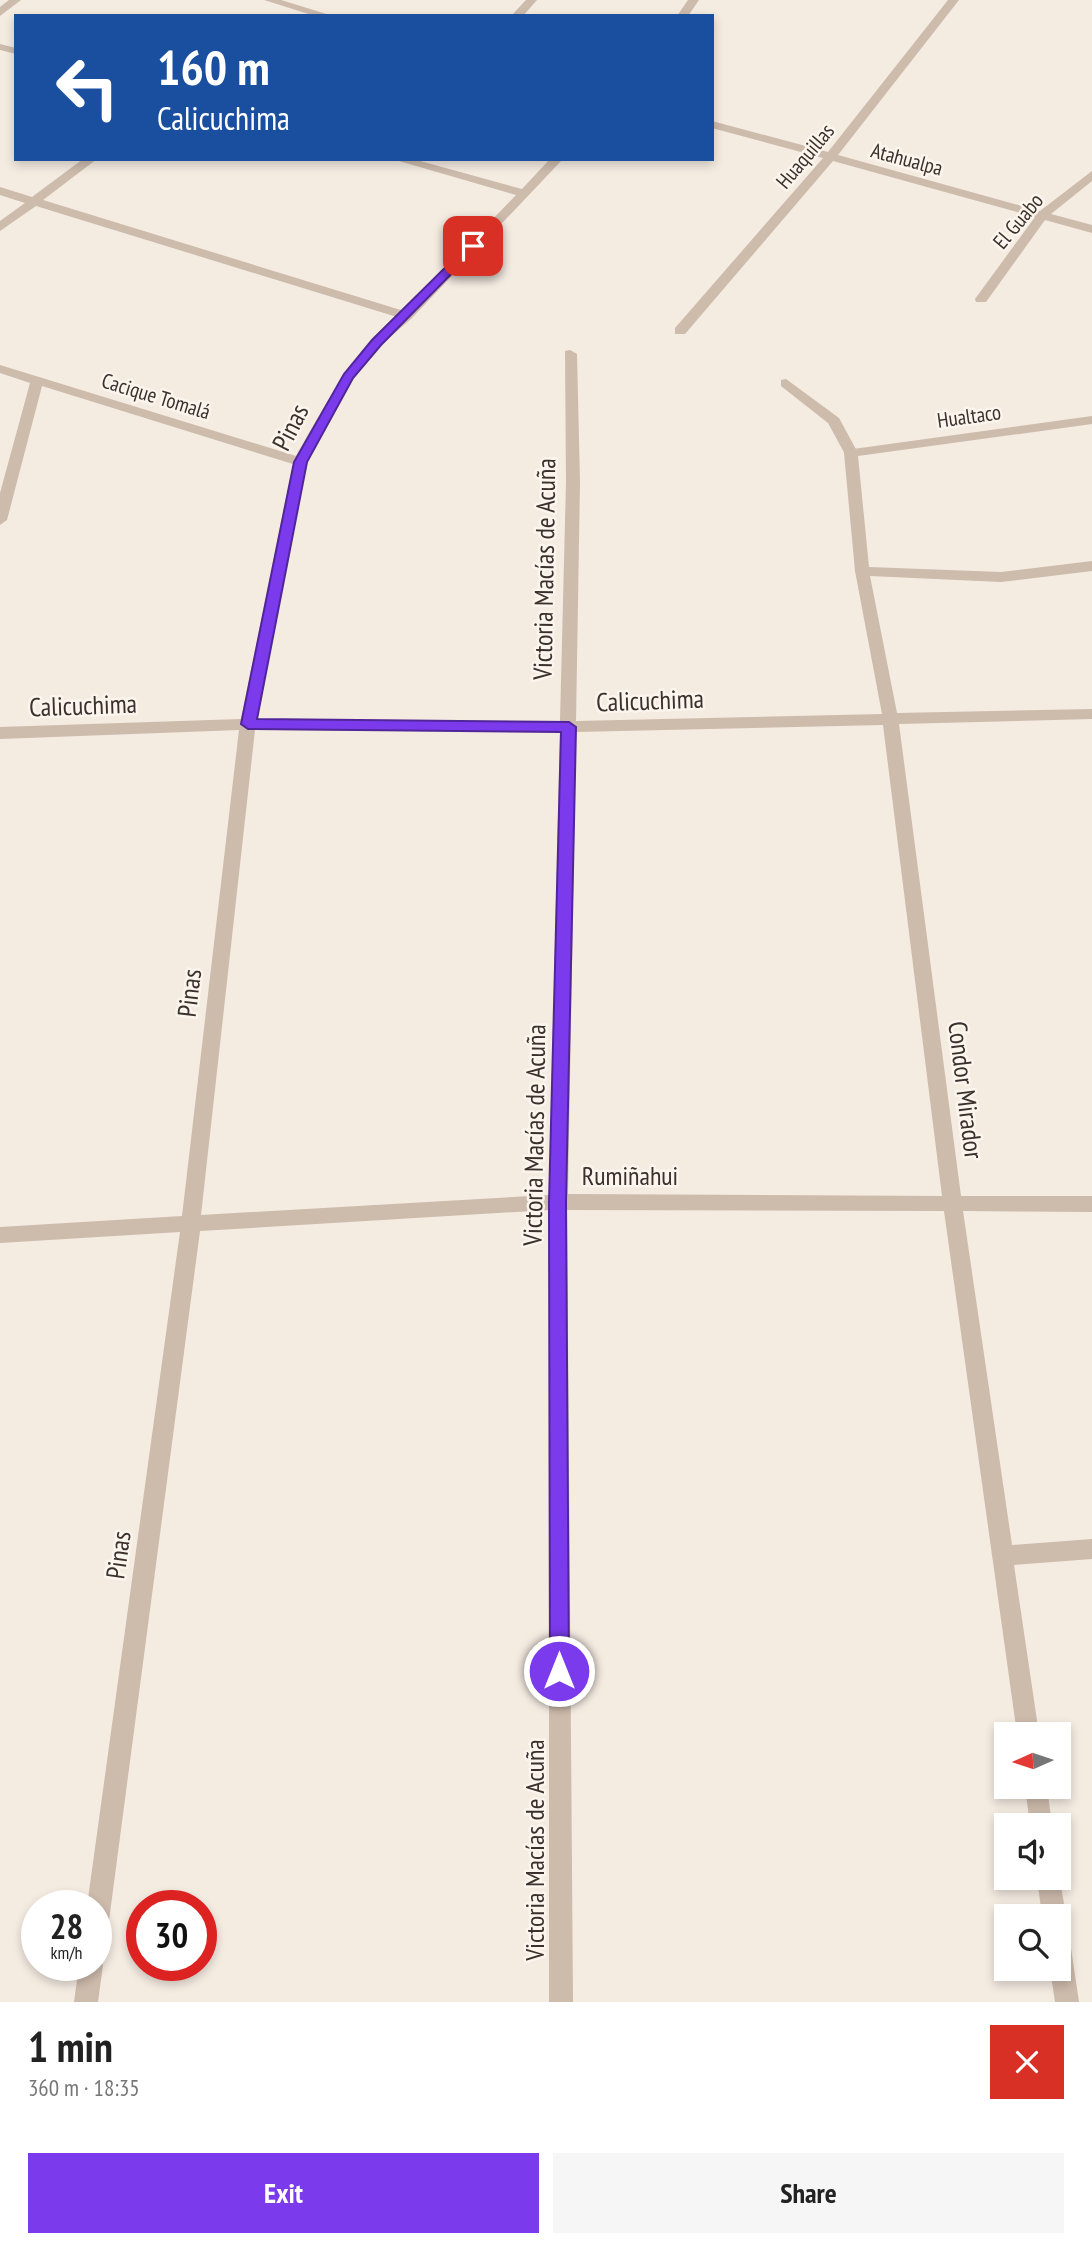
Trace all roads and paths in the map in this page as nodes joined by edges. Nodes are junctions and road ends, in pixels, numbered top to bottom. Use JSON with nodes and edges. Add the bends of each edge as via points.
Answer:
{"nodes":[{"id":1,"x":16,"y":0,"type":"edge"},
{"id":2,"x":269,"y":0,"type":"edge"},
{"id":3,"x":532,"y":0,"type":"edge"},
{"id":4,"x":954,"y":0,"type":"edge"},
{"id":5,"x":285,"y":2,"type":"edge"},
{"id":6,"x":0,"y":13,"type":"edge"},
{"id":7,"x":271,"y":14,"type":"edge"},
{"id":8,"x":322,"y":14,"type":"edge"},
{"id":9,"x":518,"y":14,"type":"edge"},
{"id":10,"x":714,"y":125,"type":"edge"},
{"id":11,"x":829,"y":159,"type":"junction"},
{"id":12,"x":88,"y":161,"type":"edge"},
{"id":13,"x":405,"y":161,"type":"edge"},
{"id":14,"x":555,"y":161,"type":"edge"},
{"id":15,"x":1092,"y":175,"type":"edge"},
{"id":16,"x":0,"y":191,"type":"edge"},
{"id":17,"x":524,"y":193,"type":"junction"},
{"id":18,"x":34,"y":201,"type":"junction"},
{"id":19,"x":1043,"y":214,"type":"junction"},
{"id":20,"x":0,"y":227,"type":"edge"},
{"id":21,"x":1092,"y":229,"type":"edge"},
{"id":22,"x":981,"y":299,"type":"dead end"},
{"id":23,"x":406,"y":316,"type":"junction"},
{"id":24,"x":680,"y":331,"type":"dead end"},
{"id":25,"x":570,"y":354,"type":"dead end"},
{"id":26,"x":0,"y":369,"type":"edge"},
{"id":27,"x":37,"y":381,"type":"junction"},
{"id":28,"x":786,"y":383,"type":"dead end"},
{"id":29,"x":1092,"y":420,"type":"edge"},
{"id":30,"x":851,"y":453,"type":"junction"},
{"id":31,"x":300,"y":462,"type":"junction"},
{"id":32,"x":0,"y":520,"type":"edge"},
{"id":33,"x":1092,"y":566,"type":"edge"},
{"id":34,"x":862,"y":571,"type":"junction"},
{"id":35,"x":1092,"y":714,"type":"edge"},
{"id":36,"x":890,"y":717,"type":"junction"},
{"id":37,"x":248,"y":724,"type":"junction"},
{"id":38,"x":569,"y":727,"type":"junction"},
{"id":39,"x":0,"y":733,"type":"edge"},
{"id":40,"x":558,"y":1202,"type":"junction"},
{"id":41,"x":952,"y":1202,"type":"junction"},
{"id":42,"x":1092,"y":1204,"type":"edge"},
{"id":43,"x":191,"y":1224,"type":"junction"},
{"id":44,"x":0,"y":1235,"type":"edge"},
{"id":45,"x":1092,"y":1549,"type":"edge"},
{"id":46,"x":1002,"y":1556,"type":"junction"},
{"id":47,"x":1026,"y":1722,"type":"edge"},
{"id":48,"x":101,"y":1890,"type":"edge"},
{"id":49,"x":89,"y":1981,"type":"edge"},
{"id":50,"x":1064,"y":1981,"type":"edge"},
{"id":51,"x":86,"y":2002,"type":"edge"},
{"id":52,"x":561,"y":2002,"type":"edge"},
{"id":53,"x":1067,"y":2002,"type":"edge"}],
"edges":[{"from":1,"to":6,"type":"street"},
{"from":2,"to":5,"type":"street"},
{"from":3,"to":9,"type":"street"},
{"from":4,"to":11,"type":"street","name":"Huaquillas"},
{"from":5,"to":7,"type":"street"},
{"from":5,"to":8,"type":"street"},
{"from":10,"to":11,"type":"street","name":"Atahualpa"},
{"from":11,"to":19,"type":"street","name":"Atahualpa"},
{"from":11,"to":24,"type":"street","name":"Huaquillas"},
{"from":12,"to":18,"type":"street"},
{"from":13,"to":17,"type":"street"},
{"from":14,"to":17,"type":"street","name":"Pinas"},
{"from":15,"to":19,"type":"street","name":"El Guabo"},
{"from":16,"to":18,"type":"street"},
{"from":17,"to":23,"type":"street","name":"Pinas"},
{"from":18,"to":20,"type":"street"},
{"from":18,"to":23,"type":"street"},
{"from":19,"to":21,"type":"street","name":"Atahualpa"},
{"from":19,"to":22,"type":"street","name":"El Guabo"},
{"from":23,"to":31,"type":"street","name":"Pinas","via":[[376,342],[348,377]]},
{"from":25,"to":38,"type":"street","name":"Victoria Macías de Acuña"},
{"from":26,"to":27,"type":"street","name":"Cacique Tomalá"},
{"from":27,"to":31,"type":"street","name":"Cacique Tomalá"},
{"from":27,"to":32,"type":"street"},
{"from":28,"to":30,"type":"street","via":[[834,421]]},
{"from":29,"to":30,"type":"street","name":"Hualtaco"},
{"from":30,"to":34,"type":"street","name":"Condor Mirador"},
{"from":31,"to":37,"type":"street","name":"Pinas"},
{"from":33,"to":34,"type":"street","via":[[1001,577]]},
{"from":34,"to":36,"type":"street","name":"Condor Mirador"},
{"from":35,"to":36,"type":"street","name":"Calicuchima"},
{"from":36,"to":38,"type":"street","name":"Calicuchima"},
{"from":36,"to":41,"type":"street","name":"Condor Mirador"},
{"from":37,"to":38,"type":"street","name":"Calicuchima"},
{"from":37,"to":39,"type":"street","name":"Calicuchima"},
{"from":37,"to":43,"type":"street","name":"Pinas"},
{"from":38,"to":40,"type":"street","name":"Victoria Macías de Acuña"},
{"from":40,"to":41,"type":"street","name":"Rumiñahui"},
{"from":40,"to":43,"type":"street","name":"Rumiñahui"},
{"from":40,"to":52,"type":"street","name":"Victoria Macías de Acuña"},
{"from":41,"to":42,"type":"street","name":"Rumiñahui"},
{"from":41,"to":46,"type":"street","name":"Condor Mirador"},
{"from":43,"to":44,"type":"street","name":"Rumiñahui"},
{"from":43,"to":48,"type":"street","name":"Pinas"},
{"from":45,"to":46,"type":"street"},
{"from":46,"to":47,"type":"street","name":"Condor Mirador"},
{"from":49,"to":51,"type":"street"},
{"from":50,"to":53,"type":"street"}]}
